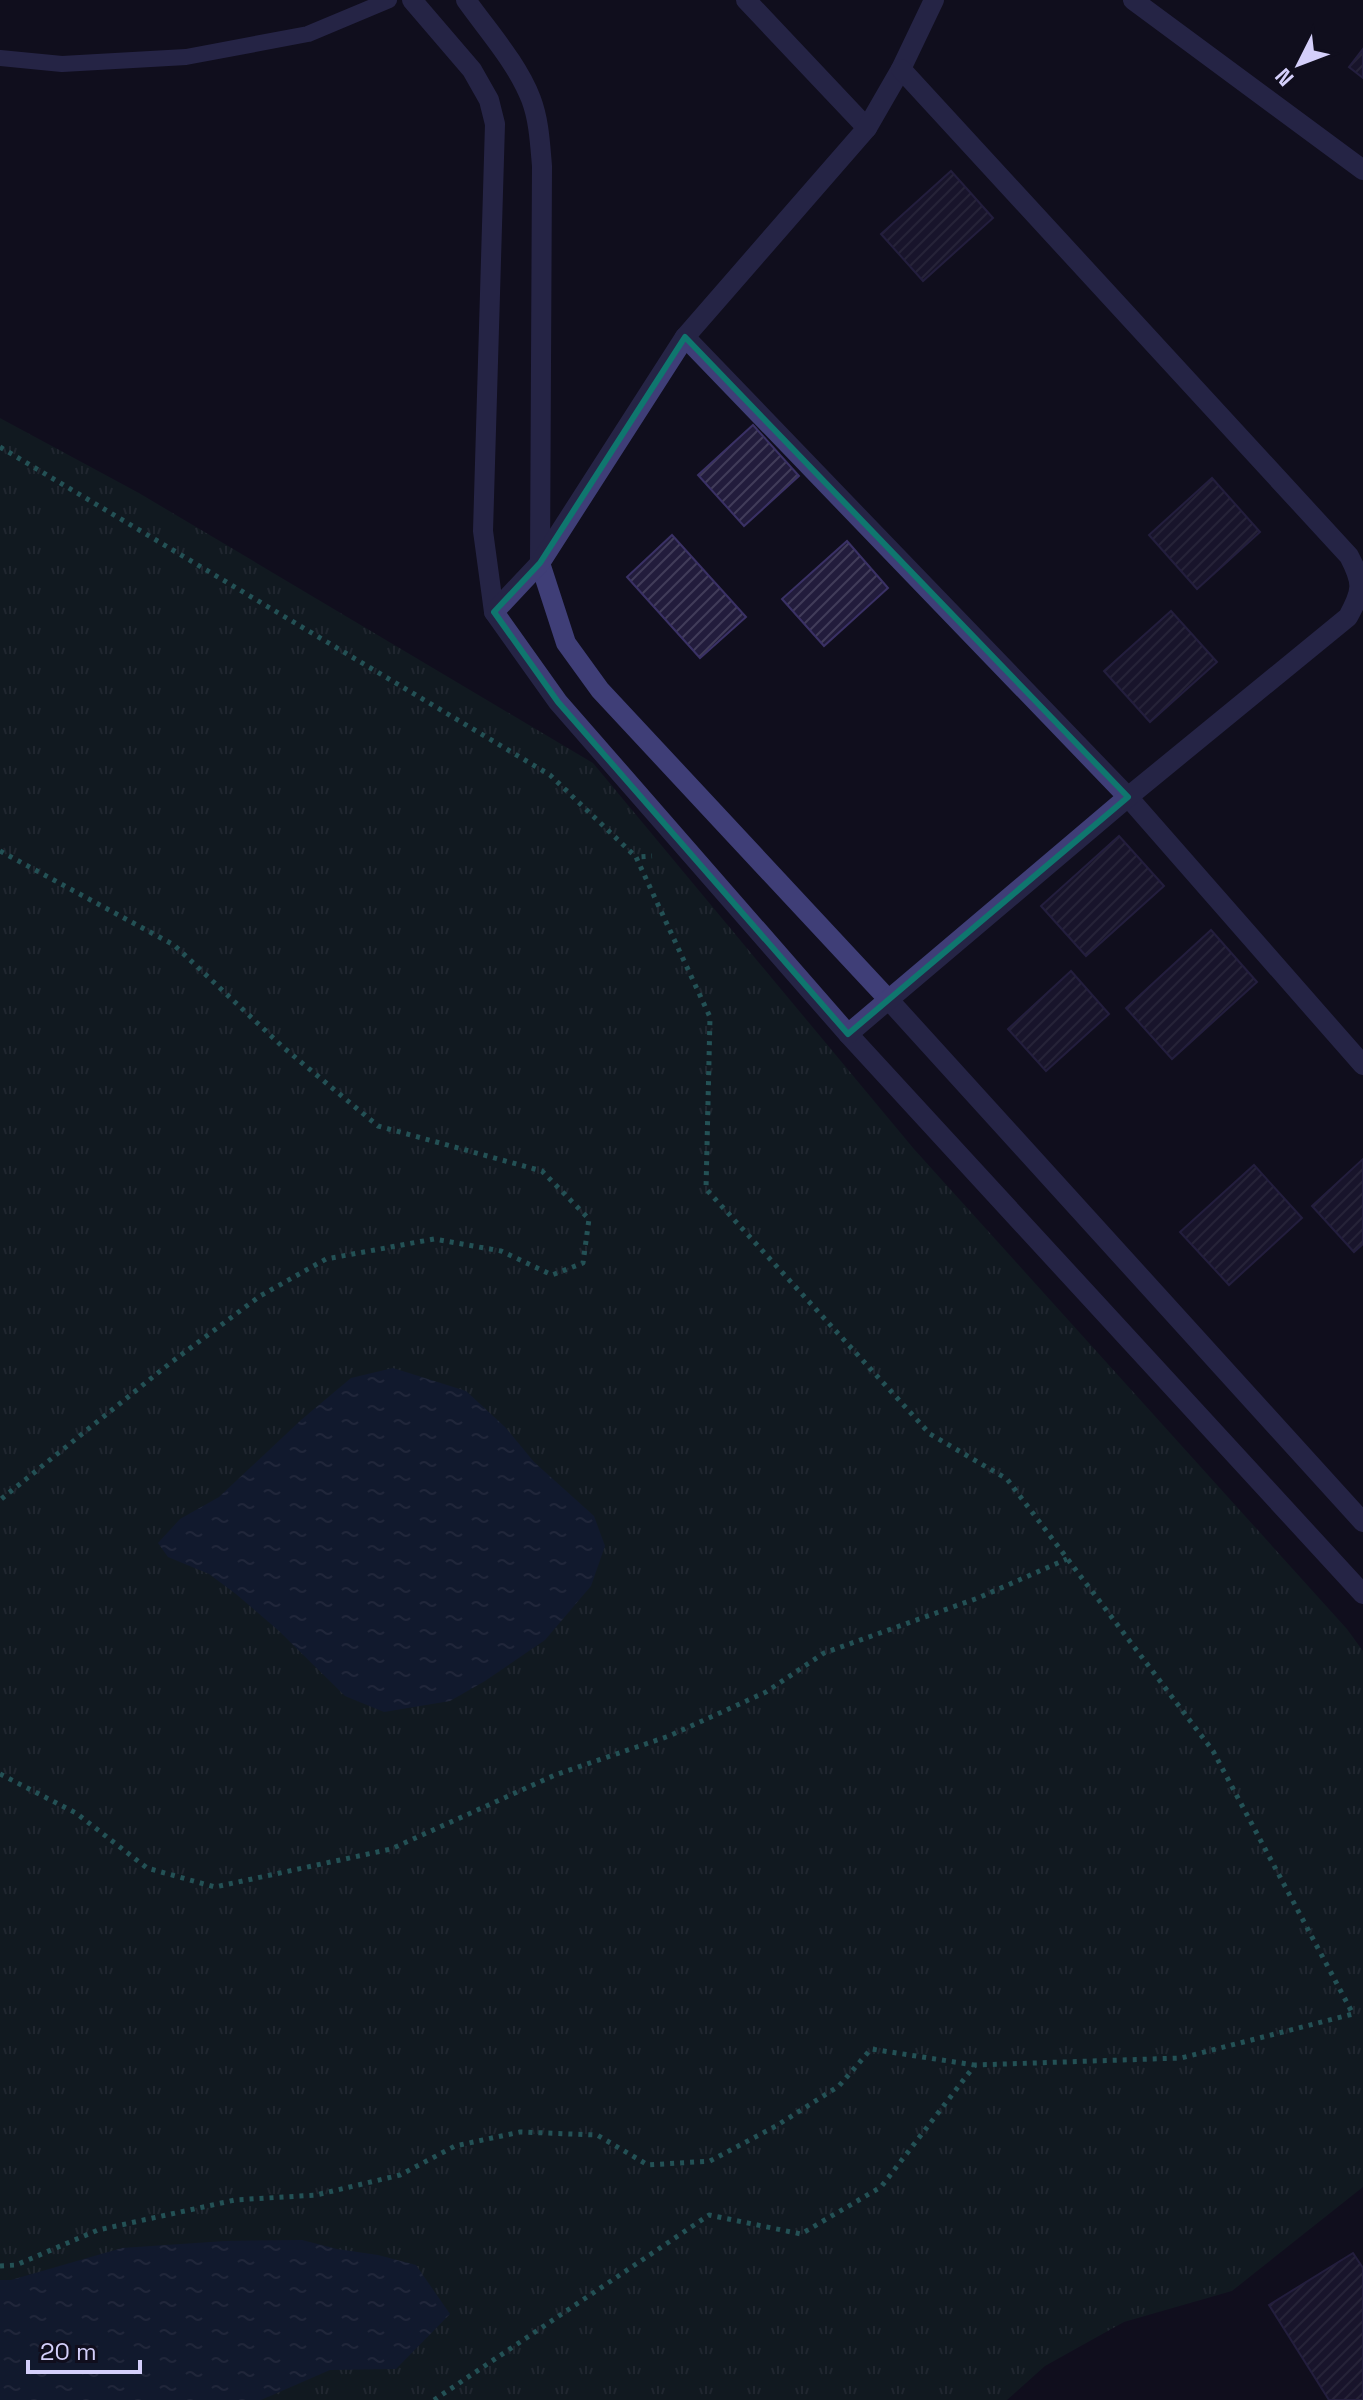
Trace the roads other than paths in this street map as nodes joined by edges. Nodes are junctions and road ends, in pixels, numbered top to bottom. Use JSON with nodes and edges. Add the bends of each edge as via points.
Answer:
{"nodes":[{"id":1,"x":389,"y":0,"type":"edge"},
{"id":2,"x":412,"y":0,"type":"edge"},
{"id":3,"x":466,"y":0,"type":"edge"},
{"id":4,"x":746,"y":0,"type":"edge"},
{"id":5,"x":934,"y":0,"type":"edge"},
{"id":6,"x":1133,"y":0,"type":"edge"},
{"id":7,"x":0,"y":58,"type":"edge"},
{"id":8,"x":901,"y":69,"type":"junction"},
{"id":9,"x":867,"y":128,"type":"junction"},
{"id":10,"x":1363,"y":170,"type":"edge"},
{"id":11,"x":685,"y":337,"type":"junction"},
{"id":12,"x":540,"y":563,"type":"junction"},
{"id":13,"x":494,"y":612,"type":"junction"},
{"id":14,"x":1128,"y":797,"type":"junction"},
{"id":15,"x":888,"y":999,"type":"junction"},
{"id":16,"x":848,"y":1034,"type":"junction"},
{"id":17,"x":1363,"y":1065,"type":"edge"},
{"id":18,"x":1363,"y":1522,"type":"edge"},
{"id":19,"x":1363,"y":1594,"type":"edge"}],
"edges":[{"from":1,"to":7,"type":"lane","via":[[308,34],[186,57],[62,64]]},
{"from":2,"to":13,"type":"street","via":[[472,70],[495,124],[483,531]]},
{"from":3,"to":12,"type":"street","via":[[530,97],[539,127]]},
{"from":4,"to":9,"type":"street"},
{"from":5,"to":8,"type":"street"},
{"from":6,"to":10,"type":"street"},
{"from":8,"to":9,"type":"street"},
{"from":8,"to":14,"type":"street","via":[[1362,576],[1362,596],[1348,617]]},
{"from":9,"to":11,"type":"street"},
{"from":11,"to":12,"type":"street"},
{"from":11,"to":14,"type":"street"},
{"from":12,"to":13,"type":"street"},
{"from":12,"to":15,"type":"street","via":[[566,643],[600,690]]},
{"from":13,"to":16,"type":"street","via":[[558,702]]},
{"from":14,"to":15,"type":"street"},
{"from":14,"to":17,"type":"street"},
{"from":15,"to":16,"type":"street"},
{"from":15,"to":18,"type":"street"},
{"from":16,"to":19,"type":"street"}]}
